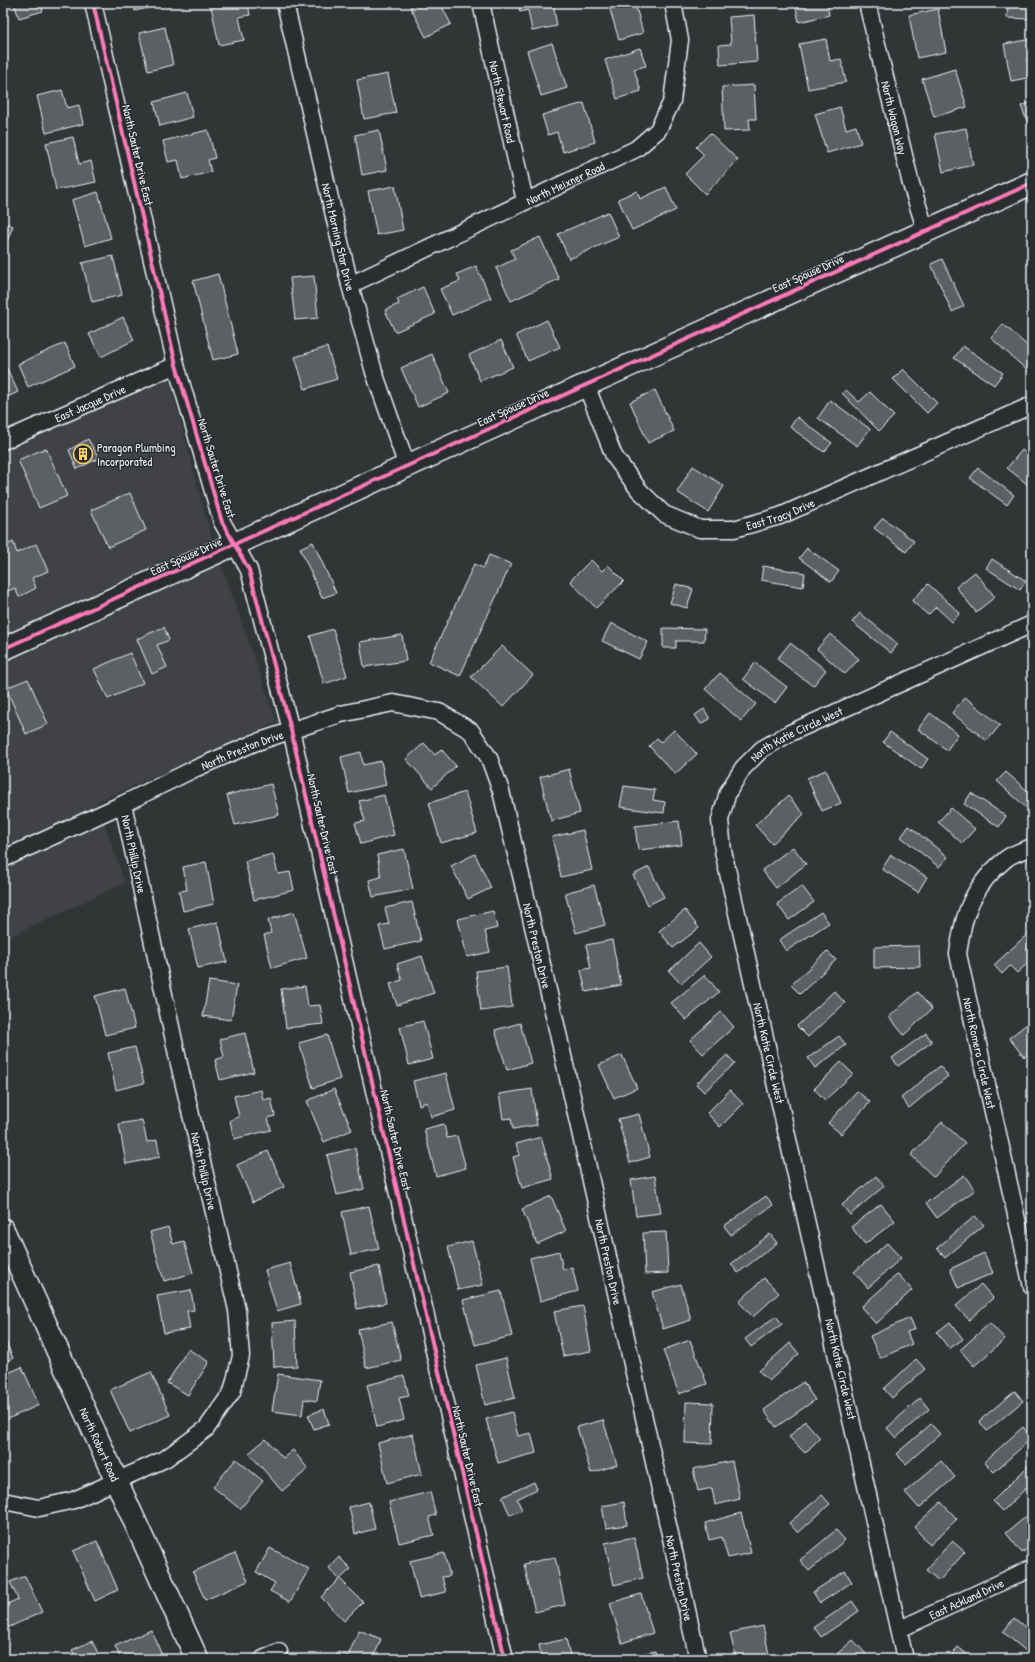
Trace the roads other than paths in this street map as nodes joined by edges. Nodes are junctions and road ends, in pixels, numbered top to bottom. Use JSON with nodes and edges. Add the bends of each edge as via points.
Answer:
{"nodes":[{"id":1,"x":93,"y":3,"type":"edge"},
{"id":2,"x":285,"y":3,"type":"edge"},
{"id":3,"x":481,"y":3,"type":"edge"},
{"id":4,"x":673,"y":3,"type":"edge"},
{"id":5,"x":867,"y":3,"type":"edge"},
{"id":6,"x":1032,"y":183,"type":"edge"},
{"id":7,"x":525,"y":201,"type":"junction"},
{"id":8,"x":926,"y":231,"type":"junction"},
{"id":9,"x":350,"y":285,"type":"junction"},
{"id":10,"x":176,"y":365,"type":"junction"},
{"id":11,"x":586,"y":385,"type":"junction"},
{"id":12,"x":1032,"y":405,"type":"edge"},
{"id":13,"x":3,"y":441,"type":"edge"},
{"id":14,"x":407,"y":466,"type":"junction"},
{"id":15,"x":235,"y":545,"type":"junction"},
{"id":16,"x":1032,"y":624,"type":"edge"},
{"id":17,"x":3,"y":649,"type":"edge"},
{"id":18,"x":291,"y":730,"type":"junction"},
{"id":19,"x":123,"y":804,"type":"junction"},
{"id":20,"x":1032,"y":847,"type":"edge"},
{"id":21,"x":3,"y":859,"type":"edge"},
{"id":22,"x":3,"y":1230,"type":"edge"},
{"id":23,"x":1032,"y":1287,"type":"edge"},
{"id":24,"x":117,"y":1481,"type":"junction"},
{"id":25,"x":3,"y":1500,"type":"edge"},
{"id":26,"x":1032,"y":1568,"type":"edge"},
{"id":27,"x":900,"y":1629,"type":"junction"},
{"id":28,"x":279,"y":1652,"type":"dead end"},
{"id":29,"x":197,"y":1659,"type":"edge"},
{"id":30,"x":263,"y":1659,"type":"edge"},
{"id":31,"x":505,"y":1659,"type":"edge"},
{"id":32,"x":698,"y":1659,"type":"edge"},
{"id":33,"x":905,"y":1659,"type":"edge"}],
"edges":[{"from":1,"to":10,"type":"street","name":"North Sauter Drive East"},
{"from":2,"to":9,"type":"street","name":"North Morning Star Drive"},
{"from":3,"to":7,"type":"street","name":"North Stewart Road"},
{"from":4,"to":7,"type":"street","name":"North Meixner Road","via":[[680,40],[676,75],[672,101],[658,130],[636,149]]},
{"from":5,"to":8,"type":"street","name":"North Wagon Way"},
{"from":6,"to":8,"type":"street","name":"East Spouse Drive"},
{"from":7,"to":9,"type":"street","name":"North Meixner Road"},
{"from":8,"to":11,"type":"street","name":"East Spouse Drive"},
{"from":9,"to":14,"type":"street","name":"North Morning Star Drive","via":[[374,372]]},
{"from":10,"to":13,"type":"street","name":"East Jacque Drive"},
{"from":10,"to":15,"type":"street","name":"North Sauter Drive East","via":[[222,522]]},
{"from":11,"to":12,"type":"street","name":"East Tracy Drive","via":[[614,456],[639,490],[664,514],[700,528],[734,529],[780,516]]},
{"from":11,"to":14,"type":"street","name":"East Spouse Drive"},
{"from":14,"to":15,"type":"street","name":"East Spouse Drive"},
{"from":15,"to":17,"type":"street","name":"East Spouse Drive"},
{"from":15,"to":18,"type":"street","name":"North Sauter Drive East","via":[[249,570]]},
{"from":16,"to":27,"type":"street","name":"North Katie Circle West","via":[[790,733],[762,749],[743,768],[728,792],[720,820],[723,851]]},
{"from":18,"to":19,"type":"street","name":"North Preston Drive","via":[[192,770]]},
{"from":18,"to":31,"type":"street","name":"North Sauter Drive East"},
{"from":18,"to":32,"type":"street","name":"North Preston Drive","via":[[341,714],[393,703],[439,712],[471,731],[489,758],[501,791],[553,1011]]},
{"from":19,"to":21,"type":"street","name":"North Preston Drive"},
{"from":19,"to":24,"type":"street","name":"North Phillip Drive","via":[[181,1072],[237,1310],[241,1356],[232,1392],[206,1429],[165,1459]]},
{"from":20,"to":23,"type":"street","name":"North Romero Circle West","via":[[1008,858],[986,878],[968,905],[961,925],[958,954]]},
{"from":22,"to":24,"type":"street","name":"North Robert Road"},
{"from":24,"to":25,"type":"street","name":"North Phillip Drive","via":[[74,1500],[39,1508]]},
{"from":24,"to":29,"type":"street","name":"North Robert Road"},
{"from":26,"to":27,"type":"street","name":"East Ackland Drive"},
{"from":27,"to":33,"type":"street","name":"North Katie Circle West"},
{"from":28,"to":30,"type":"street"}]}
